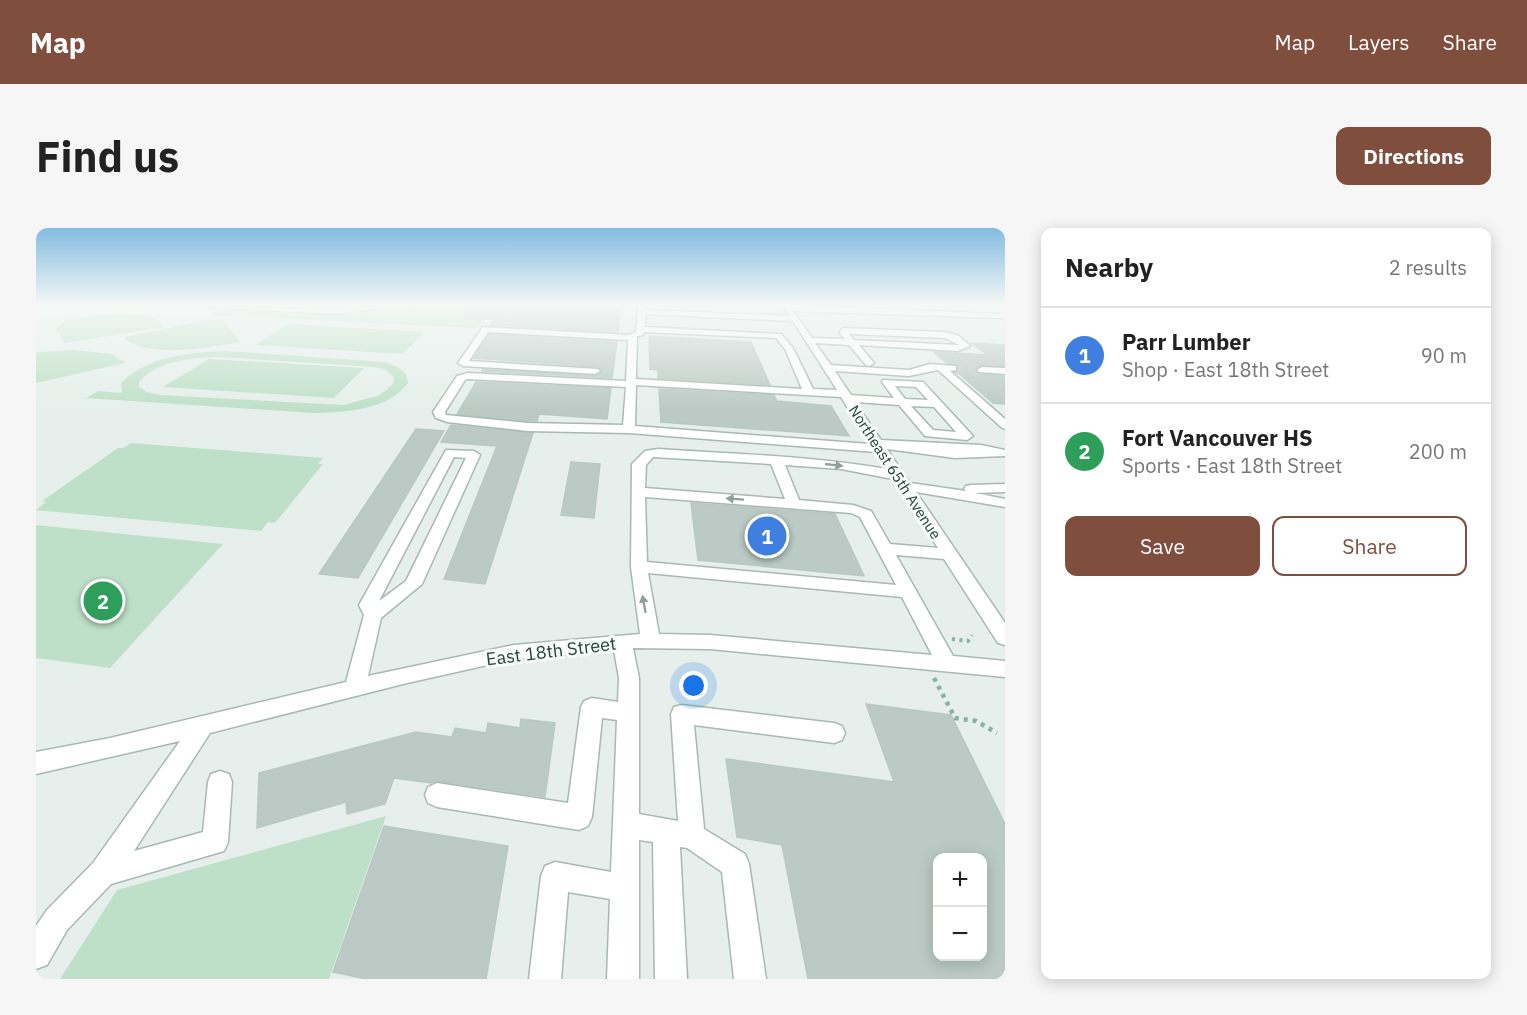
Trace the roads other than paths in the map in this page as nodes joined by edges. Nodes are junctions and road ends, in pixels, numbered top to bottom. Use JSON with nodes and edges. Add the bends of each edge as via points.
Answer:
{"nodes":[{"id":1,"x":479,"y":340,"type":"edge"},
{"id":2,"x":634,"y":340,"type":"edge"},
{"id":3,"x":788,"y":340,"type":"edge"},
{"id":4,"x":802,"y":340,"type":"edge"},
{"id":5,"x":958,"y":340,"type":"edge"},
{"id":6,"x":852,"y":342,"type":"junction"},
{"id":7,"x":802,"y":346,"type":"junction"},
{"id":8,"x":869,"y":363,"type":"dead end"},
{"id":9,"x":826,"y":368,"type":"junction"},
{"id":10,"x":569,"y":369,"type":"junction"},
{"id":11,"x":982,"y":370,"type":"tunnel mouth"},
{"id":12,"x":1005,"y":371,"type":"edge"},
{"id":13,"x":625,"y":377,"type":"junction"},
{"id":14,"x":566,"y":382,"type":"junction"},
{"id":15,"x":809,"y":392,"type":"junction"},
{"id":16,"x":844,"y":396,"type":"junction"},
{"id":17,"x":902,"y":402,"type":"junction"},
{"id":18,"x":938,"y":404,"type":"junction"},
{"id":19,"x":1005,"y":424,"type":"edge"},
{"id":20,"x":629,"y":429,"type":"junction"},
{"id":21,"x":877,"y":445,"type":"junction"},
{"id":22,"x":1004,"y":453,"type":"edge"},
{"id":23,"x":776,"y":460,"type":"junction"},
{"id":24,"x":900,"y":481,"type":"junction"},
{"id":25,"x":1005,"y":488,"type":"edge"},
{"id":26,"x":930,"y":489,"type":"junction"},
{"id":27,"x":638,"y":492,"type":"junction"},
{"id":28,"x":1005,"y":503,"type":"edge"},
{"id":29,"x":794,"y":504,"type":"junction"},
{"id":30,"x":886,"y":549,"type":"junction"},
{"id":31,"x":949,"y":554,"type":"junction"},
{"id":32,"x":639,"y":567,"type":"junction"},
{"id":33,"x":909,"y":592,"type":"junction"},
{"id":34,"x":373,"y":615,"type":"junction"},
{"id":35,"x":1005,"y":638,"type":"edge"},
{"id":36,"x":650,"y":640,"type":"junction"},
{"id":37,"x":622,"y":642,"type":"junction"},
{"id":38,"x":947,"y":664,"type":"junction"},
{"id":39,"x":1005,"y":669,"type":"edge"},
{"id":40,"x":354,"y":689,"type":"junction"},
{"id":41,"x":628,"y":713,"type":"junction"},
{"id":42,"x":202,"y":726,"type":"junction"},
{"id":43,"x":834,"y":733,"type":"dead end"},
{"id":44,"x":36,"y":763,"type":"edge"},
{"id":45,"x":220,"y":782,"type":"dead end"},
{"id":46,"x":437,"y":795,"type":"dead end"},
{"id":47,"x":626,"y":825,"type":"junction"},
{"id":48,"x":679,"y":834,"type":"junction"},
{"id":49,"x":103,"y":873,"type":"junction"},
{"id":50,"x":625,"y":888,"type":"junction"},
{"id":51,"x":46,"y":925,"type":"edge"},
{"id":52,"x":36,"y":954,"type":"edge"},
{"id":53,"x":545,"y":979,"type":"edge"},
{"id":54,"x":623,"y":979,"type":"edge"},
{"id":55,"x":671,"y":979,"type":"edge"},
{"id":56,"x":750,"y":979,"type":"edge"}],
"edges":[{"from":1,"to":10,"type":"street","via":[[463,363]]},
{"from":2,"to":13,"type":"street"},
{"from":3,"to":7,"type":"street"},
{"from":4,"to":7,"type":"street","name":"Northeast 65th Avenue"},
{"from":5,"to":6,"type":"street","via":[[966,347]]},
{"from":6,"to":7,"type":"street"},
{"from":6,"to":8,"type":"street"},
{"from":7,"to":9,"type":"street","name":"Northeast 65th Avenue"},
{"from":7,"to":15,"type":"street"},
{"from":9,"to":16,"type":"street","name":"Northeast 65th Avenue"},
{"from":9,"to":19,"type":"street","via":[[909,373],[930,367],[947,368]]},
{"from":10,"to":13,"type":"street"},
{"from":10,"to":14,"type":"street"},
{"from":11,"to":12,"type":"street"},
{"from":13,"to":14,"type":"street"},
{"from":13,"to":15,"type":"street"},
{"from":13,"to":20,"type":"street"},
{"from":14,"to":20,"type":"street","via":[[468,376],[461,378],[439,412],[447,419],[527,427]]},
{"from":15,"to":16,"type":"street"},
{"from":16,"to":17,"type":"street"},
{"from":16,"to":21,"type":"street","name":"Northeast 65th Avenue"},
{"from":17,"to":18,"type":"street"},
{"from":17,"to":18,"type":"street","via":[[887,382],[919,384]]},
{"from":17,"to":18,"type":"street","via":[[929,433],[967,436]]},
{"from":20,"to":21,"type":"street"},
{"from":21,"to":22,"type":"street"},
{"from":21,"to":24,"type":"street","name":"Northeast 65th Avenue"},
{"from":23,"to":24,"type":"street","one_way":true,"via":[[841,465]]},
{"from":23,"to":27,"type":"street","via":[[649,454],[639,464]]},
{"from":23,"to":29,"type":"street"},
{"from":24,"to":26,"type":"street"},
{"from":24,"to":31,"type":"street","name":"Northeast 65th Avenue"},
{"from":25,"to":26,"type":"street"},
{"from":26,"to":28,"type":"street"},
{"from":29,"to":27,"type":"street","one_way":true},
{"from":27,"to":32,"type":"street"},
{"from":29,"to":30,"type":"street","via":[[853,509],[866,514]]},
{"from":30,"to":31,"type":"street"},
{"from":30,"to":33,"type":"street"},
{"from":31,"to":35,"type":"street","name":"Northeast 65th Avenue"},
{"from":32,"to":33,"type":"street"},
{"from":36,"to":32,"type":"street","one_way":true},
{"from":33,"to":38,"type":"street"},
{"from":34,"to":34,"type":"street","via":[[412,584],[474,455],[450,453],[368,605]]},
{"from":34,"to":40,"type":"street"},
{"from":36,"to":37,"type":"street","name":"East 18th Street"},
{"from":36,"to":38,"type":"street","name":"East 18th Street"},
{"from":37,"to":40,"type":"street","name":"East 18th Street","via":[[514,652]]},
{"from":37,"to":41,"type":"street","via":[[629,678]]},
{"from":38,"to":39,"type":"street","name":"East 18th Street"},
{"from":40,"to":42,"type":"street","name":"East 18th Street"},
{"from":41,"to":46,"type":"street","via":[[592,707],[579,817]]},
{"from":41,"to":47,"type":"street"},
{"from":42,"to":44,"type":"street","name":"East 18th Street"},
{"from":42,"to":49,"type":"street"},
{"from":43,"to":48,"type":"street","via":[[682,714]]},
{"from":45,"to":49,"type":"street","via":[[215,842]]},
{"from":47,"to":48,"type":"street"},
{"from":47,"to":50,"type":"street"},
{"from":48,"to":55,"type":"street"},
{"from":48,"to":56,"type":"street","via":[[735,864]]},
{"from":49,"to":51,"type":"street"},
{"from":50,"to":53,"type":"street","via":[[555,876]]},
{"from":50,"to":54,"type":"street"},
{"from":51,"to":52,"type":"street"}]}
